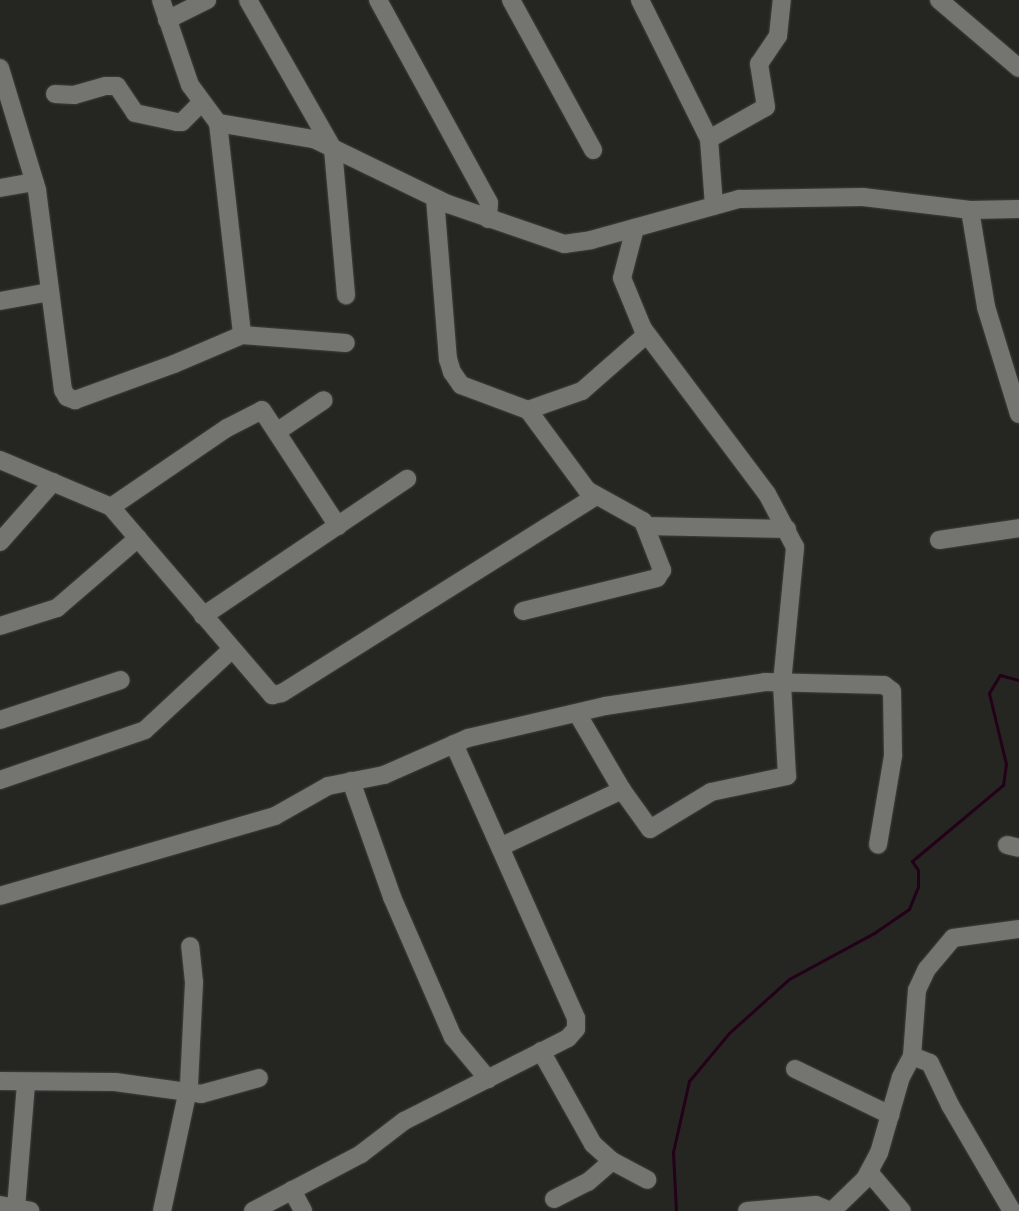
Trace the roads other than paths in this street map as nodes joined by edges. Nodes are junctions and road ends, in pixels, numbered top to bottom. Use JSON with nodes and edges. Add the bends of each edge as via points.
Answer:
{"nodes":[{"id":1,"x":161,"y":0,"type":"edge"},
{"id":2,"x":207,"y":0,"type":"edge"},
{"id":3,"x":248,"y":0,"type":"edge"},
{"id":4,"x":378,"y":0,"type":"edge"},
{"id":5,"x":511,"y":0,"type":"edge"},
{"id":6,"x":640,"y":0,"type":"edge"},
{"id":7,"x":782,"y":0,"type":"edge"},
{"id":8,"x":939,"y":0,"type":"edge"},
{"id":9,"x":167,"y":20,"type":"junction"},
{"id":10,"x":0,"y":68,"type":"edge"},
{"id":11,"x":1019,"y":68,"type":"edge"},
{"id":12,"x":55,"y":94,"type":"dead end"},
{"id":13,"x":201,"y":103,"type":"junction"},
{"id":14,"x":218,"y":123,"type":"junction"},
{"id":15,"x":710,"y":138,"type":"junction"},
{"id":16,"x":333,"y":149,"type":"junction"},
{"id":17,"x":593,"y":150,"type":"dead end"},
{"id":18,"x":34,"y":182,"type":"junction"},
{"id":19,"x":0,"y":188,"type":"edge"},
{"id":20,"x":435,"y":198,"type":"junction"},
{"id":21,"x":714,"y":206,"type":"junction"},
{"id":22,"x":1019,"y":209,"type":"edge"},
{"id":23,"x":970,"y":210,"type":"junction"},
{"id":24,"x":488,"y":219,"type":"junction"},
{"id":25,"x":635,"y":228,"type":"junction"},
{"id":26,"x":50,"y":292,"type":"junction"},
{"id":27,"x":346,"y":294,"type":"dead end"},
{"id":28,"x":0,"y":301,"type":"edge"},
{"id":29,"x":647,"y":334,"type":"junction"},
{"id":30,"x":242,"y":335,"type":"junction"},
{"id":31,"x":346,"y":343,"type":"dead end"},
{"id":32,"x":324,"y":400,"type":"dead end"},
{"id":33,"x":528,"y":410,"type":"junction"},
{"id":34,"x":1019,"y":414,"type":"edge"},
{"id":35,"x":278,"y":431,"type":"junction"},
{"id":36,"x":0,"y":460,"type":"edge"},
{"id":37,"x":407,"y":479,"type":"dead end"},
{"id":38,"x":53,"y":482,"type":"junction"},
{"id":39,"x":596,"y":496,"type":"junction"},
{"id":40,"x":111,"y":507,"type":"junction"},
{"id":41,"x":338,"y":526,"type":"junction"},
{"id":42,"x":645,"y":526,"type":"junction"},
{"id":43,"x":1019,"y":528,"type":"edge"},
{"id":44,"x":787,"y":529,"type":"junction"},
{"id":45,"x":138,"y":538,"type":"junction"},
{"id":46,"x":938,"y":540,"type":"dead end"},
{"id":47,"x":0,"y":542,"type":"edge"},
{"id":48,"x":523,"y":611,"type":"dead end"},
{"id":49,"x":202,"y":616,"type":"junction"},
{"id":50,"x":0,"y":626,"type":"edge"},
{"id":51,"x":231,"y":650,"type":"junction"},
{"id":52,"x":121,"y":680,"type":"dead end"},
{"id":53,"x":782,"y":683,"type":"junction"},
{"id":54,"x":577,"y":713,"type":"junction"},
{"id":55,"x":0,"y":720,"type":"edge"},
{"id":56,"x":454,"y":744,"type":"junction"},
{"id":57,"x":0,"y":780,"type":"edge"},
{"id":58,"x":351,"y":780,"type":"junction"},
{"id":59,"x":622,"y":790,"type":"junction"},
{"id":60,"x":878,"y":845,"type":"dead end"},
{"id":61,"x":500,"y":846,"type":"junction"},
{"id":62,"x":0,"y":896,"type":"edge"},
{"id":63,"x":1019,"y":929,"type":"edge"},
{"id":64,"x":190,"y":946,"type":"dead end"},
{"id":65,"x":541,"y":1052,"type":"junction"},
{"id":66,"x":912,"y":1056,"type":"junction"},
{"id":67,"x":795,"y":1069,"type":"dead end"},
{"id":68,"x":259,"y":1078,"type":"dead end"},
{"id":69,"x":488,"y":1079,"type":"junction"},
{"id":70,"x":0,"y":1081,"type":"edge"},
{"id":71,"x":26,"y":1083,"type":"junction"},
{"id":72,"x":188,"y":1091,"type":"junction"},
{"id":73,"x":890,"y":1115,"type":"junction"},
{"id":74,"x":612,"y":1161,"type":"junction"},
{"id":75,"x":869,"y":1172,"type":"junction"},
{"id":76,"x":647,"y":1180,"type":"dead end"},
{"id":77,"x":292,"y":1190,"type":"junction"},
{"id":78,"x":554,"y":1199,"type":"dead end"},
{"id":79,"x":15,"y":1208,"type":"edge"},
{"id":80,"x":162,"y":1211,"type":"edge"},
{"id":81,"x":253,"y":1211,"type":"edge"},
{"id":82,"x":303,"y":1211,"type":"edge"},
{"id":83,"x":747,"y":1211,"type":"edge"},
{"id":84,"x":832,"y":1211,"type":"edge"},
{"id":85,"x":902,"y":1211,"type":"edge"},
{"id":86,"x":1012,"y":1211,"type":"edge"}],
"edges":[{"from":1,"to":9,"type":"street"},
{"from":2,"to":9,"type":"street"},
{"from":3,"to":16,"type":"street"},
{"from":4,"to":24,"type":"street","via":[[490,203]]},
{"from":5,"to":17,"type":"street"},
{"from":6,"to":15,"type":"street"},
{"from":7,"to":15,"type":"street","via":[[778,36],[759,64],[766,107]]},
{"from":8,"to":11,"type":"street"},
{"from":9,"to":13,"type":"street","via":[[186,78]]},
{"from":10,"to":18,"type":"street"},
{"from":12,"to":13,"type":"street","via":[[74,95],[117,86],[135,113],[177,122],[182,122]]},
{"from":13,"to":14,"type":"street"},
{"from":14,"to":16,"type":"street","via":[[314,139]]},
{"from":14,"to":30,"type":"street"},
{"from":15,"to":21,"type":"street"},
{"from":16,"to":20,"type":"street"},
{"from":16,"to":27,"type":"street"},
{"from":18,"to":19,"type":"street"},
{"from":18,"to":26,"type":"street"},
{"from":20,"to":24,"type":"street"},
{"from":20,"to":33,"type":"street","via":[[448,359],[452,372],[461,385]]},
{"from":21,"to":23,"type":"street","via":[[739,199],[863,197]]},
{"from":21,"to":25,"type":"street"},
{"from":22,"to":23,"type":"street"},
{"from":23,"to":34,"type":"street","via":[[986,307]]},
{"from":24,"to":25,"type":"street","via":[[564,244]]},
{"from":25,"to":29,"type":"street","via":[[622,278]]},
{"from":26,"to":28,"type":"street"},
{"from":26,"to":30,"type":"street","via":[[63,390],[67,397],[75,400]]},
{"from":29,"to":33,"type":"street","via":[[582,391]]},
{"from":29,"to":44,"type":"street","via":[[767,494]]},
{"from":30,"to":31,"type":"street"},
{"from":32,"to":35,"type":"street"},
{"from":33,"to":39,"type":"street","via":[[587,490]]},
{"from":35,"to":40,"type":"street","via":[[266,412],[257,412],[227,428]]},
{"from":35,"to":41,"type":"street"},
{"from":36,"to":38,"type":"street"},
{"from":37,"to":41,"type":"street"},
{"from":38,"to":40,"type":"street"},
{"from":38,"to":47,"type":"street"},
{"from":39,"to":42,"type":"street","via":[[638,516]]},
{"from":39,"to":51,"type":"street","via":[[282,693],[272,695],[266,690]]},
{"from":40,"to":45,"type":"street"},
{"from":41,"to":49,"type":"street"},
{"from":42,"to":44,"type":"street"},
{"from":42,"to":48,"type":"street","via":[[662,570],[657,578]]},
{"from":43,"to":46,"type":"street"},
{"from":44,"to":53,"type":"street","via":[[796,547]]},
{"from":45,"to":49,"type":"street"},
{"from":45,"to":50,"type":"street","via":[[56,608]]},
{"from":49,"to":51,"type":"street"},
{"from":51,"to":57,"type":"street","via":[[145,730]]},
{"from":52,"to":55,"type":"street"},
{"from":53,"to":54,"type":"street","via":[[746,685]]},
{"from":53,"to":59,"type":"street","via":[[785,778],[711,792],[650,829]]},
{"from":53,"to":60,"type":"street","via":[[884,685],[892,691],[894,756]]},
{"from":54,"to":56,"type":"street"},
{"from":54,"to":59,"type":"street"},
{"from":56,"to":58,"type":"street","via":[[384,775]]},
{"from":56,"to":61,"type":"street"},
{"from":58,"to":62,"type":"street","via":[[328,786],[275,816]]},
{"from":58,"to":69,"type":"street","via":[[392,897],[453,1037]]},
{"from":59,"to":61,"type":"street"},
{"from":61,"to":65,"type":"street","via":[[576,1018],[576,1029],[568,1038]]},
{"from":63,"to":66,"type":"street","via":[[960,936],[939,953],[917,990]]},
{"from":64,"to":72,"type":"street","via":[[194,982]]},
{"from":65,"to":69,"type":"street"},
{"from":65,"to":74,"type":"street","via":[[593,1144]]},
{"from":66,"to":73,"type":"street","via":[[901,1077]]},
{"from":66,"to":86,"type":"street","via":[[930,1063],[950,1105]]},
{"from":67,"to":73,"type":"street"},
{"from":68,"to":72,"type":"street","via":[[201,1094]]},
{"from":69,"to":77,"type":"street","via":[[404,1121],[361,1154]]},
{"from":70,"to":71,"type":"street"},
{"from":71,"to":72,"type":"street","via":[[115,1082]]},
{"from":71,"to":79,"type":"street"},
{"from":72,"to":80,"type":"street"},
{"from":73,"to":75,"type":"street"},
{"from":74,"to":76,"type":"street"},
{"from":74,"to":78,"type":"street","via":[[588,1182]]},
{"from":75,"to":84,"type":"street"},
{"from":75,"to":85,"type":"street"},
{"from":77,"to":81,"type":"street"},
{"from":77,"to":82,"type":"street"},
{"from":83,"to":84,"type":"street","via":[[816,1205]]}]}
